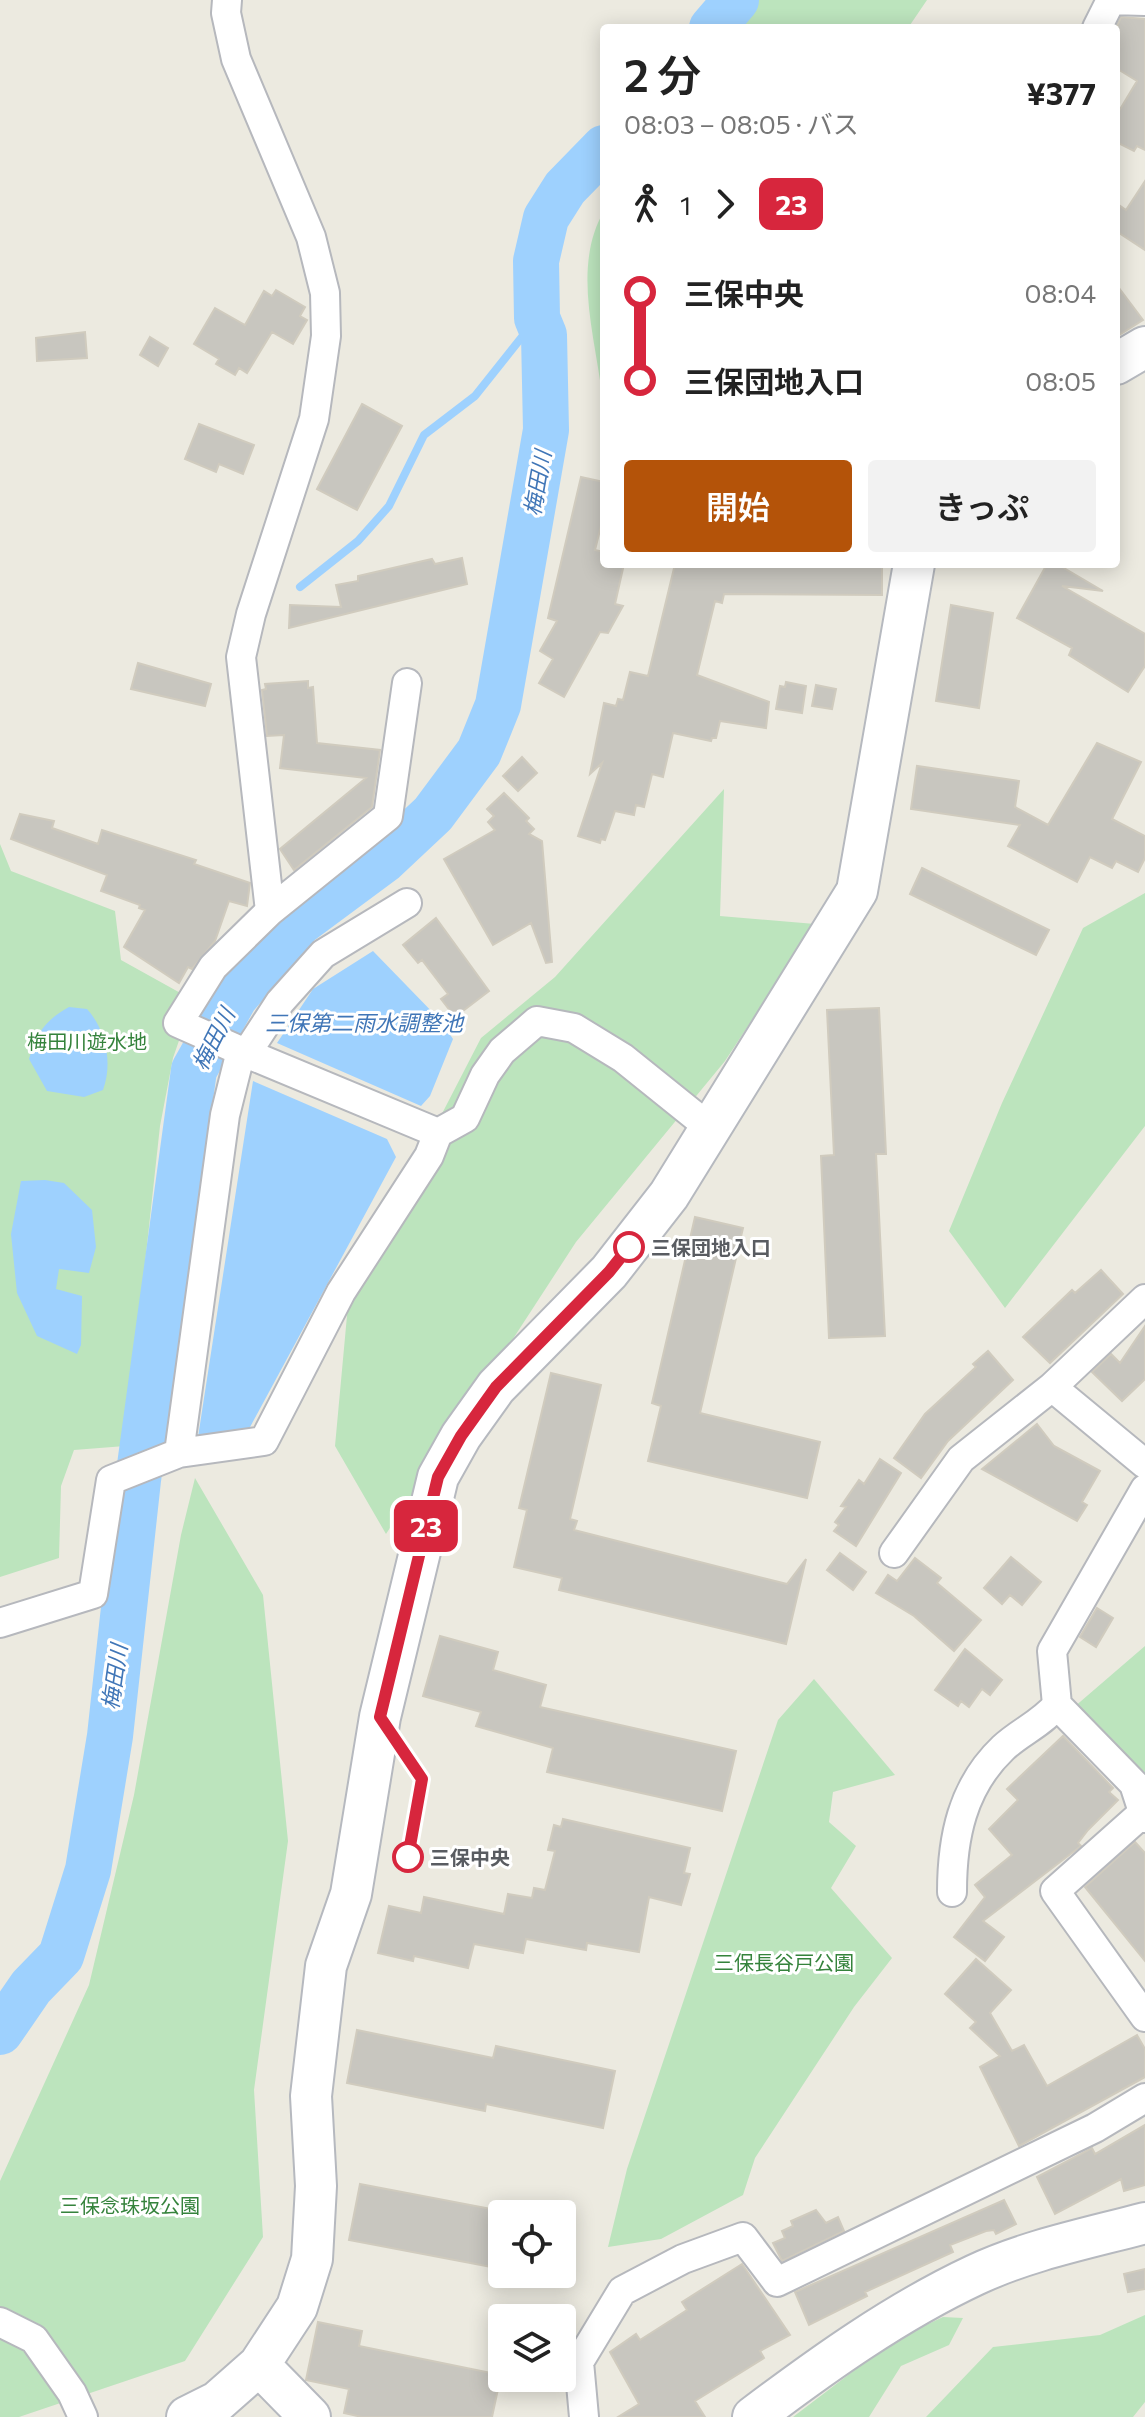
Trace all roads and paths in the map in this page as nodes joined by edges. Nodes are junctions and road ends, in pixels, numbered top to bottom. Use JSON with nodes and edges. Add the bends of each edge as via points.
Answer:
{"nodes":[{"id":1,"x":227,"y":0,"type":"edge"},
{"id":2,"x":1145,"y":1,"type":"edge"},
{"id":3,"x":1099,"y":24,"type":"edge"},
{"id":4,"x":1145,"y":347,"type":"edge"},
{"id":5,"x":1120,"y":362,"type":"edge"},
{"id":6,"x":913,"y":568,"type":"edge"},
{"id":7,"x":407,"y":683,"type":"dead end"},
{"id":8,"x":407,"y":903,"type":"dead end"},
{"id":9,"x":270,"y":911,"type":"junction"},
{"id":10,"x":240,"y":1052,"type":"junction"},
{"id":11,"x":710,"y":1128,"type":"junction"},
{"id":12,"x":438,"y":1133,"type":"junction"},
{"id":13,"x":1145,"y":1299,"type":"edge"},
{"id":14,"x":1052,"y":1387,"type":"junction"},
{"id":15,"x":176,"y":1454,"type":"junction"},
{"id":16,"x":1145,"y":1464,"type":"edge"},
{"id":17,"x":1145,"y":1489,"type":"edge"},
{"id":18,"x":894,"y":1553,"type":"dead end"},
{"id":19,"x":0,"y":1623,"type":"edge"},
{"id":20,"x":1057,"y":1705,"type":"junction"},
{"id":21,"x":1144,"y":1814,"type":"edge"},
{"id":22,"x":952,"y":1892,"type":"dead end"},
{"id":23,"x":1145,"y":2017,"type":"edge"},
{"id":24,"x":1145,"y":2098,"type":"edge"},
{"id":25,"x":1145,"y":2223,"type":"edge"},
{"id":26,"x":0,"y":2322,"type":"edge"},
{"id":27,"x":259,"y":2365,"type":"junction"},
{"id":28,"x":83,"y":2417,"type":"edge"},
{"id":29,"x":187,"y":2417,"type":"edge"},
{"id":30,"x":310,"y":2417,"type":"edge"},
{"id":31,"x":584,"y":2417,"type":"edge"},
{"id":32,"x":753,"y":2417,"type":"edge"}],
"edges":[{"from":1,"to":9,"type":"street","via":[[236,59],[311,237],[325,293],[326,336],[314,419],[241,657]]},
{"from":2,"to":3,"type":"street","via":[[1111,0]]},
{"from":4,"to":5,"type":"street"},
{"from":6,"to":11,"type":"street","via":[[857,891]]},
{"from":7,"to":9,"type":"street","via":[[388,816]]},
{"from":8,"to":10,"type":"street","via":[[323,954]]},
{"from":9,"to":10,"type":"street","via":[[213,967],[178,1023]]},
{"from":10,"to":12,"type":"street"},
{"from":10,"to":15,"type":"street","via":[[225,1115]]},
{"from":11,"to":12,"type":"street","via":[[623,1058],[574,1028],[537,1021],[502,1051],[465,1118]]},
{"from":11,"to":27,"type":"street","via":[[669,1195],[609,1272],[496,1387],[438,1477],[380,1717],[351,1894],[326,1966],[311,2096],[316,2186],[312,2259],[297,2307]]},
{"from":12,"to":15,"type":"street","via":[[429,1156],[341,1292],[264,1441]]},
{"from":13,"to":14,"type":"street"},
{"from":14,"to":16,"type":"street"},
{"from":14,"to":18,"type":"street","via":[[961,1459]]},
{"from":15,"to":19,"type":"street","via":[[111,1480],[93,1594]]},
{"from":17,"to":20,"type":"street","via":[[1052,1651]]},
{"from":20,"to":21,"type":"street","via":[[1134,1784]]},
{"from":20,"to":22,"type":"street","via":[[983,1769],[962,1811],[952,1850]]},
{"from":21,"to":23,"type":"street","via":[[1055,1891]]},
{"from":24,"to":31,"type":"street","via":[[1095,2128],[777,2282],[743,2237],[683,2259],[622,2291],[579,2362]]},
{"from":25,"to":32,"type":"street","via":[[976,2274],[855,2344]]},
{"from":26,"to":28,"type":"street","via":[[34,2339]]},
{"from":27,"to":29,"type":"street","via":[[217,2402]]},
{"from":27,"to":30,"type":"street"}]}
